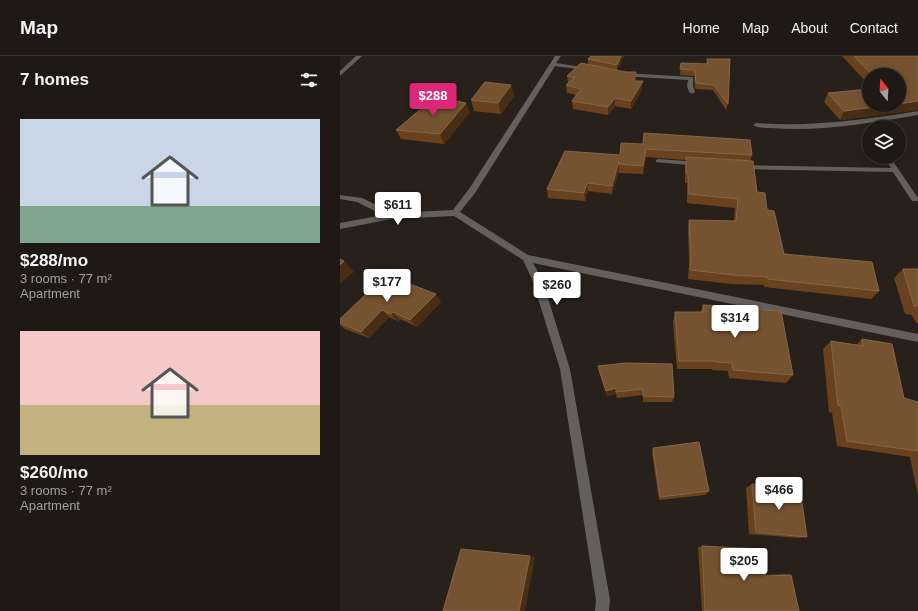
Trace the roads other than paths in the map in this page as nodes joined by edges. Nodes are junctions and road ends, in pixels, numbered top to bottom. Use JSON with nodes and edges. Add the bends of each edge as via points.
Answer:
{"nodes":[{"id":1,"x":359,"y":56,"type":"edge"},
{"id":2,"x":556,"y":60,"type":"edge"},
{"id":3,"x":597,"y":70,"type":"edge"},
{"id":4,"x":340,"y":74,"type":"edge"},
{"id":5,"x":615,"y":74,"type":"edge"},
{"id":6,"x":692,"y":92,"type":"dead end"},
{"id":7,"x":918,"y":113,"type":"edge"},
{"id":8,"x":880,"y":120,"type":"edge"},
{"id":9,"x":862,"y":123,"type":"edge"},
{"id":10,"x":756,"y":126,"type":"dead end"},
{"id":11,"x":658,"y":160,"type":"dead end"},
{"id":12,"x":711,"y":164,"type":"edge"},
{"id":13,"x":891,"y":164,"type":"edge"},
{"id":14,"x":733,"y":166,"type":"edge"},
{"id":15,"x":895,"y":170,"type":"junction"},
{"id":16,"x":340,"y":197,"type":"edge"},
{"id":17,"x":915,"y":199,"type":"dead end"},
{"id":18,"x":455,"y":213,"type":"junction"},
{"id":19,"x":392,"y":216,"type":"junction"},
{"id":20,"x":340,"y":226,"type":"edge"},
{"id":21,"x":526,"y":258,"type":"junction"},
{"id":22,"x":918,"y":338,"type":"edge"},
{"id":23,"x":602,"y":611,"type":"edge"}],
"edges":[{"from":1,"to":4,"type":"street"},
{"from":2,"to":3,"type":"street"},
{"from":2,"to":18,"type":"street","via":[[472,191]]},
{"from":5,"to":6,"type":"street","via":[[691,78]]},
{"from":7,"to":8,"type":"street"},
{"from":9,"to":10,"type":"street"},
{"from":11,"to":12,"type":"street"},
{"from":13,"to":15,"type":"street"},
{"from":14,"to":15,"type":"street"},
{"from":15,"to":17,"type":"street"},
{"from":16,"to":19,"type":"street","via":[[359,200]]},
{"from":18,"to":19,"type":"street"},
{"from":18,"to":21,"type":"street"},
{"from":19,"to":20,"type":"street"},
{"from":21,"to":22,"type":"street"},
{"from":21,"to":23,"type":"street","via":[[537,279],[565,369],[603,600]]}]}
